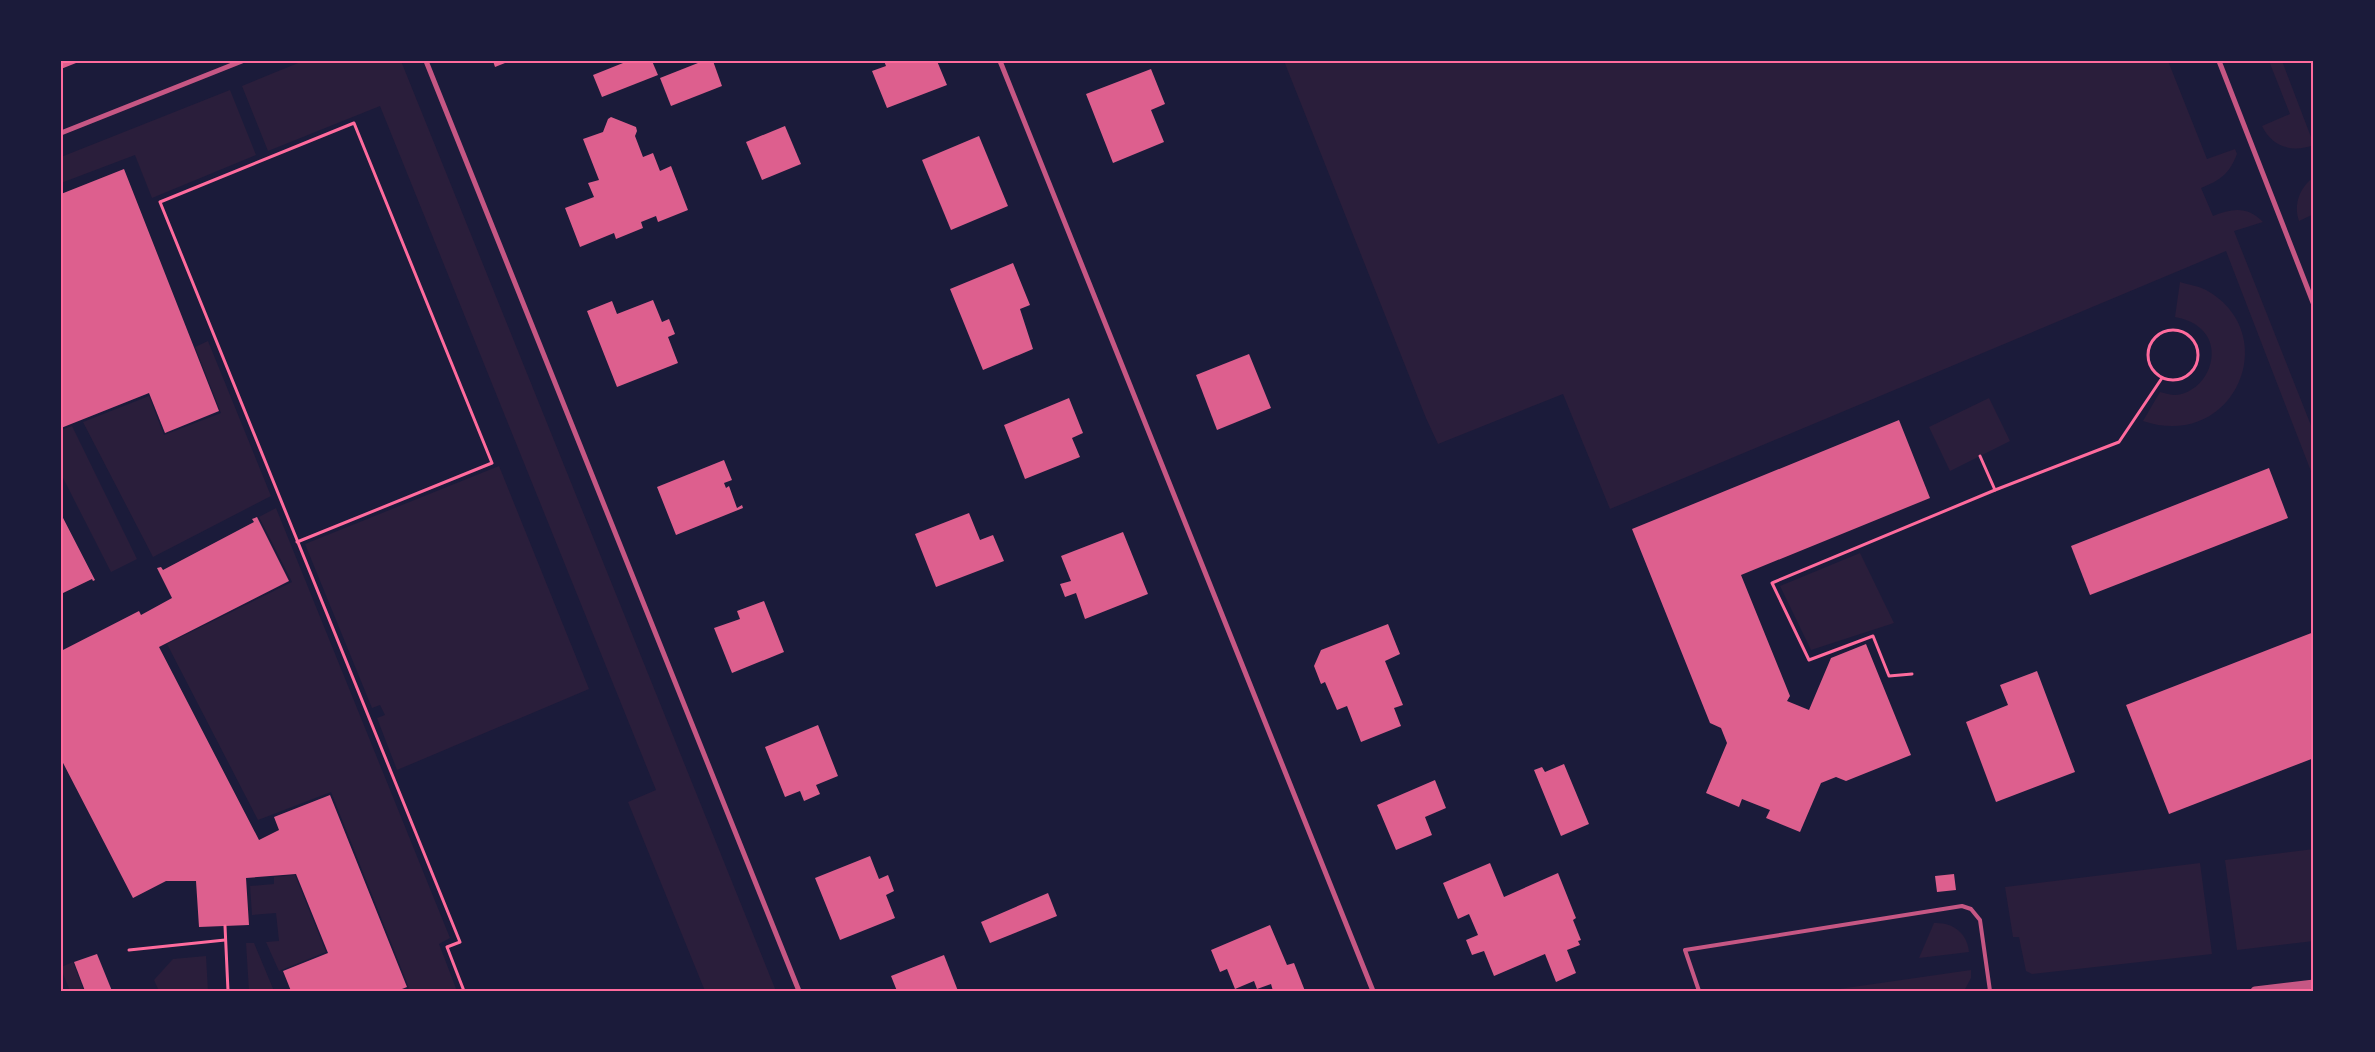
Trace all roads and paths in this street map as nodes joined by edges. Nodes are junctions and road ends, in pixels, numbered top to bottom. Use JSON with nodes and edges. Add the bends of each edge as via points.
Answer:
{"nodes":[{"id":1,"x":242,"y":61,"type":"edge"},
{"id":2,"x":426,"y":61,"type":"edge"},
{"id":3,"x":1000,"y":61,"type":"edge"},
{"id":4,"x":2219,"y":61,"type":"edge"},
{"id":5,"x":61,"y":133,"type":"edge"},
{"id":6,"x":2314,"y":305,"type":"edge"},
{"id":7,"x":2162,"y":378,"type":"junction"},
{"id":8,"x":1980,"y":456,"type":"dead end"},
{"id":9,"x":1995,"y":490,"type":"junction"},
{"id":10,"x":297,"y":542,"type":"junction"},
{"id":11,"x":1912,"y":674,"type":"dead end"},
{"id":12,"x":225,"y":926,"type":"dead end"},
{"id":13,"x":225,"y":940,"type":"junction"},
{"id":14,"x":129,"y":950,"type":"dead end"},
{"id":15,"x":2314,"y":984,"type":"edge"},
{"id":16,"x":228,"y":991,"type":"edge"},
{"id":17,"x":464,"y":991,"type":"edge"},
{"id":18,"x":799,"y":991,"type":"edge"},
{"id":19,"x":1373,"y":991,"type":"edge"},
{"id":20,"x":1700,"y":991,"type":"edge"},
{"id":21,"x":1990,"y":991,"type":"edge"},
{"id":22,"x":2255,"y":991,"type":"edge"}],
"edges":[{"from":1,"to":5,"type":"street"},
{"from":2,"to":18,"type":"street"},
{"from":3,"to":19,"type":"street"},
{"from":4,"to":6,"type":"street"},
{"from":7,"to":7,"type":"path","via":[[2183,379],[2193,372],[2199,351],[2186,332],[2163,331],[2153,339],[2148,349],[2148,361]]},
{"from":7,"to":9,"type":"path","via":[[2119,442]]},
{"from":8,"to":9,"type":"path"},
{"from":9,"to":11,"type":"path","via":[[1772,583],[1809,660],[1873,636],[1889,676]]},
{"from":10,"to":10,"type":"path","via":[[160,202],[354,123],[492,463]]},
{"from":10,"to":17,"type":"path","via":[[460,942],[446,948]]},
{"from":12,"to":13,"type":"path"},
{"from":13,"to":14,"type":"path"},
{"from":13,"to":16,"type":"path"},
{"from":15,"to":22,"type":"street"},
{"from":20,"to":21,"type":"lane","via":[[1685,950],[1962,906],[1971,909],[1980,920]]}]}
